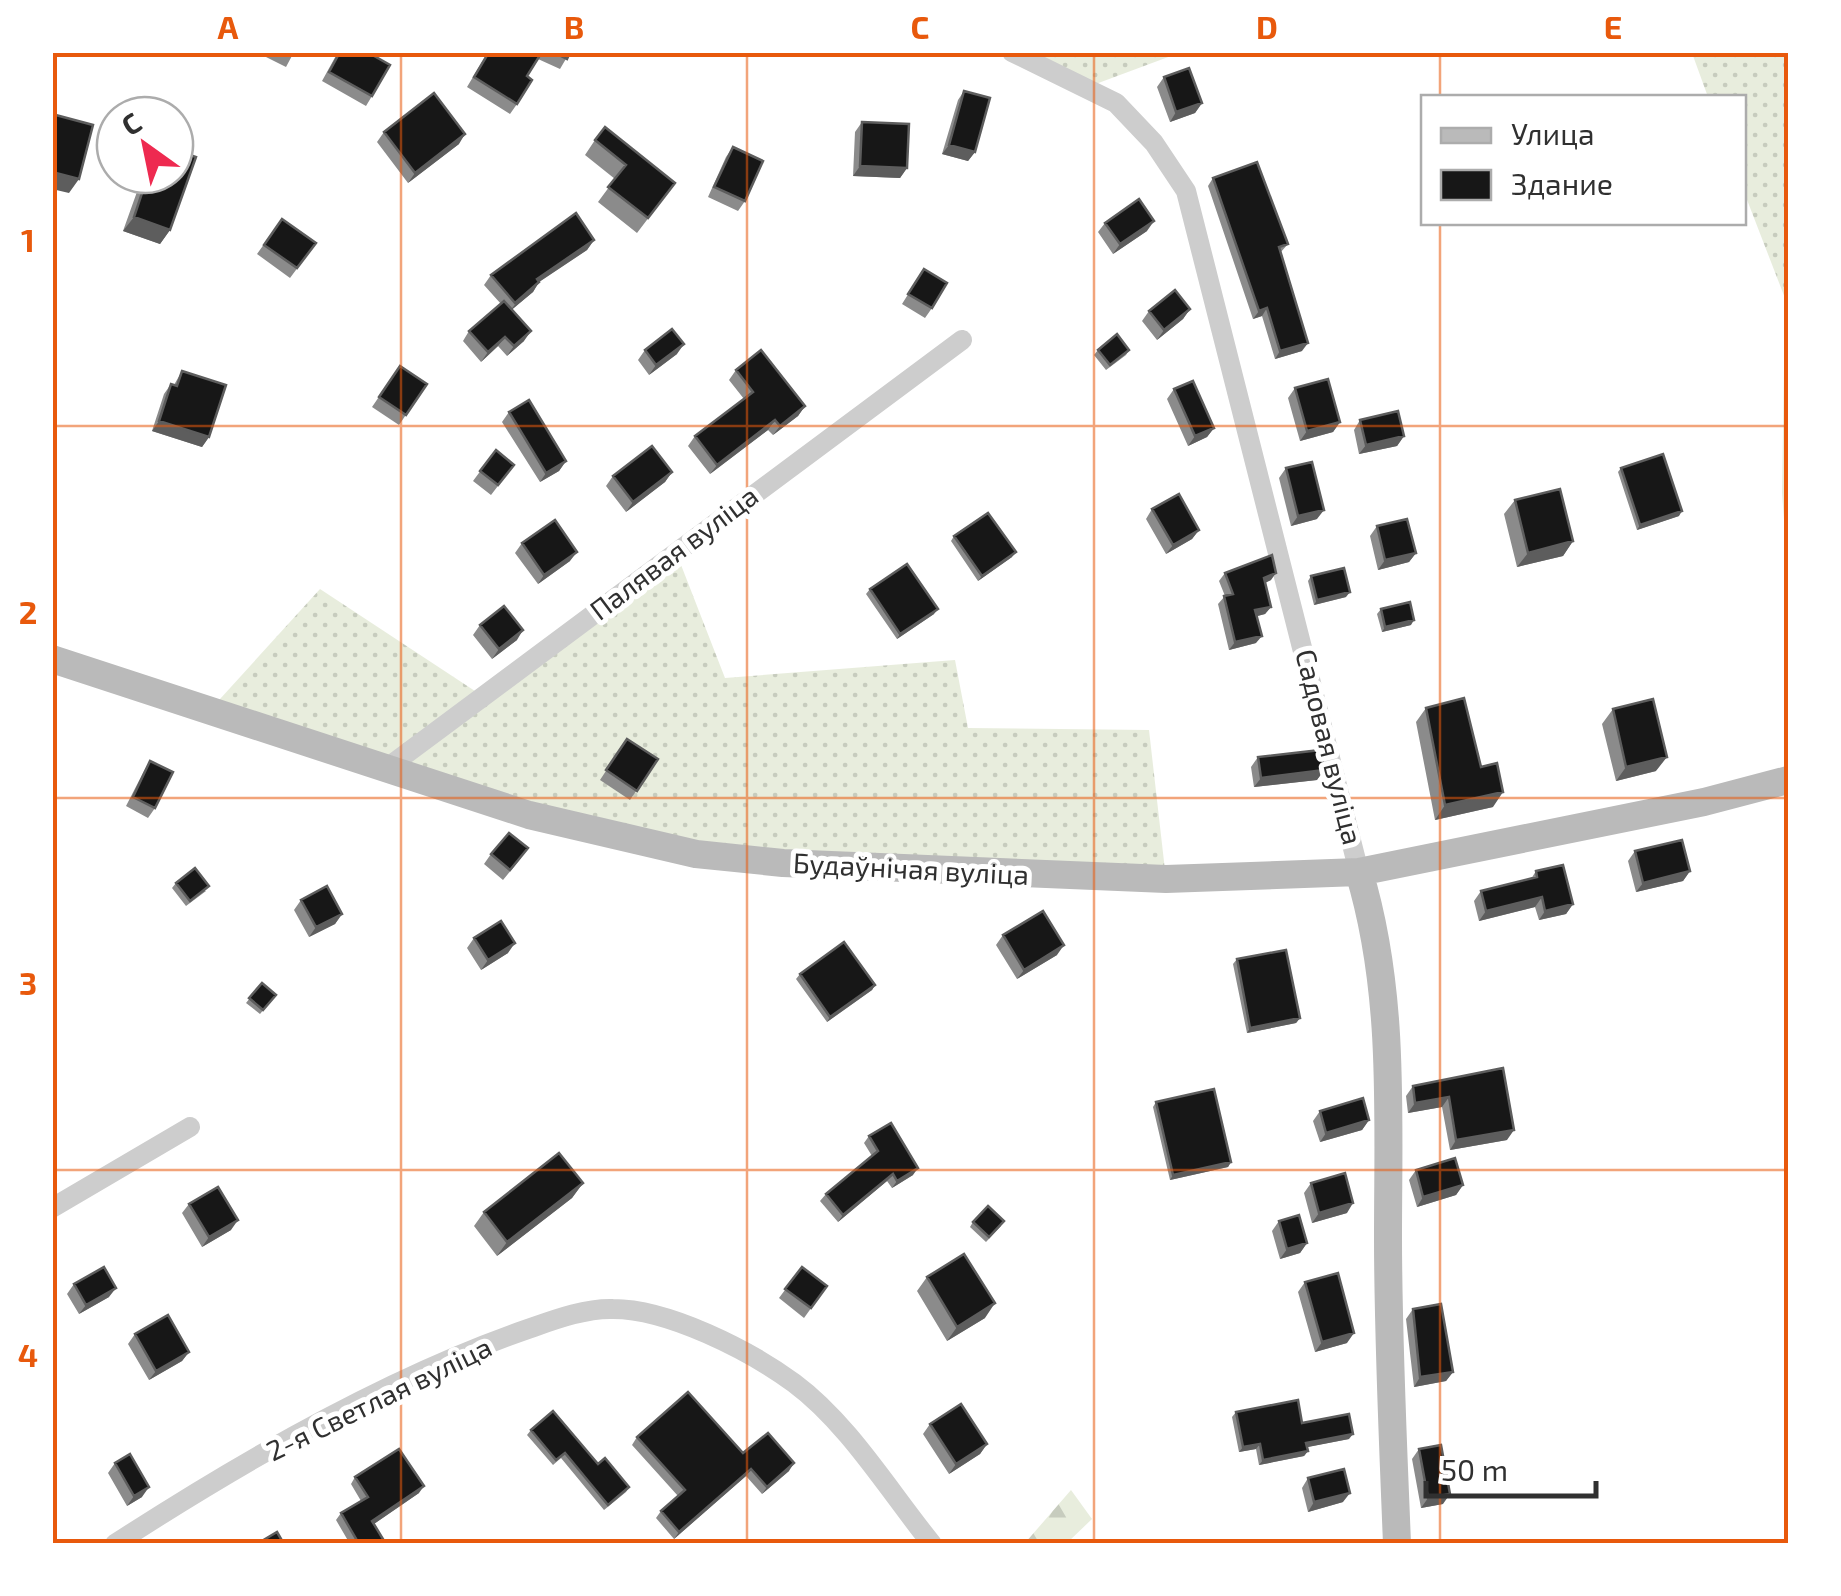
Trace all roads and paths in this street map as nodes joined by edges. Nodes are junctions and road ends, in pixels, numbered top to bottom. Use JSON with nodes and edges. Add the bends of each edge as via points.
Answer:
{"nodes":[{"id":1,"x":1012,"y":52,"type":"edge"},
{"id":2,"x":962,"y":340,"type":"dead end"},
{"id":3,"x":52,"y":659,"type":"edge"},
{"id":4,"x":387,"y":768,"type":"junction"},
{"id":5,"x":1788,"y":780,"type":"edge"},
{"id":6,"x":1359,"y":872,"type":"junction"},
{"id":7,"x":190,"y":1128,"type":"dead end"},
{"id":8,"x":52,"y":1208,"type":"edge"},
{"id":9,"x":115,"y":1544,"type":"edge"},
{"id":10,"x":932,"y":1544,"type":"edge"},
{"id":11,"x":1398,"y":1544,"type":"edge"}],
"edges":[{"from":1,"to":6,"type":"street","name":"Садовая вуліца","via":[[1116,104],[1154,142],[1186,191]]},
{"from":2,"to":4,"type":"street","name":"Палявая вуліца"},
{"from":3,"to":4,"type":"main road","name":"Будаўнічая вуліца"},
{"from":4,"to":6,"type":"main road","name":"Будаўнічая вуліца","via":[[529,815],[714,856],[1166,879]]},
{"from":5,"to":6,"type":"main road","name":"Будаўнічая вуліца"},
{"from":6,"to":11,"type":"main road","name":"Садовая вуліца","via":[[1378,935],[1387,1024],[1388,1354]]},
{"from":7,"to":8,"type":"street"},
{"from":9,"to":10,"type":"street","name":"2-я Светлая вуліца","via":[[180,1501],[466,1350],[558,1319],[613,1309],[680,1322],[795,1384],[838,1426]]}]}
